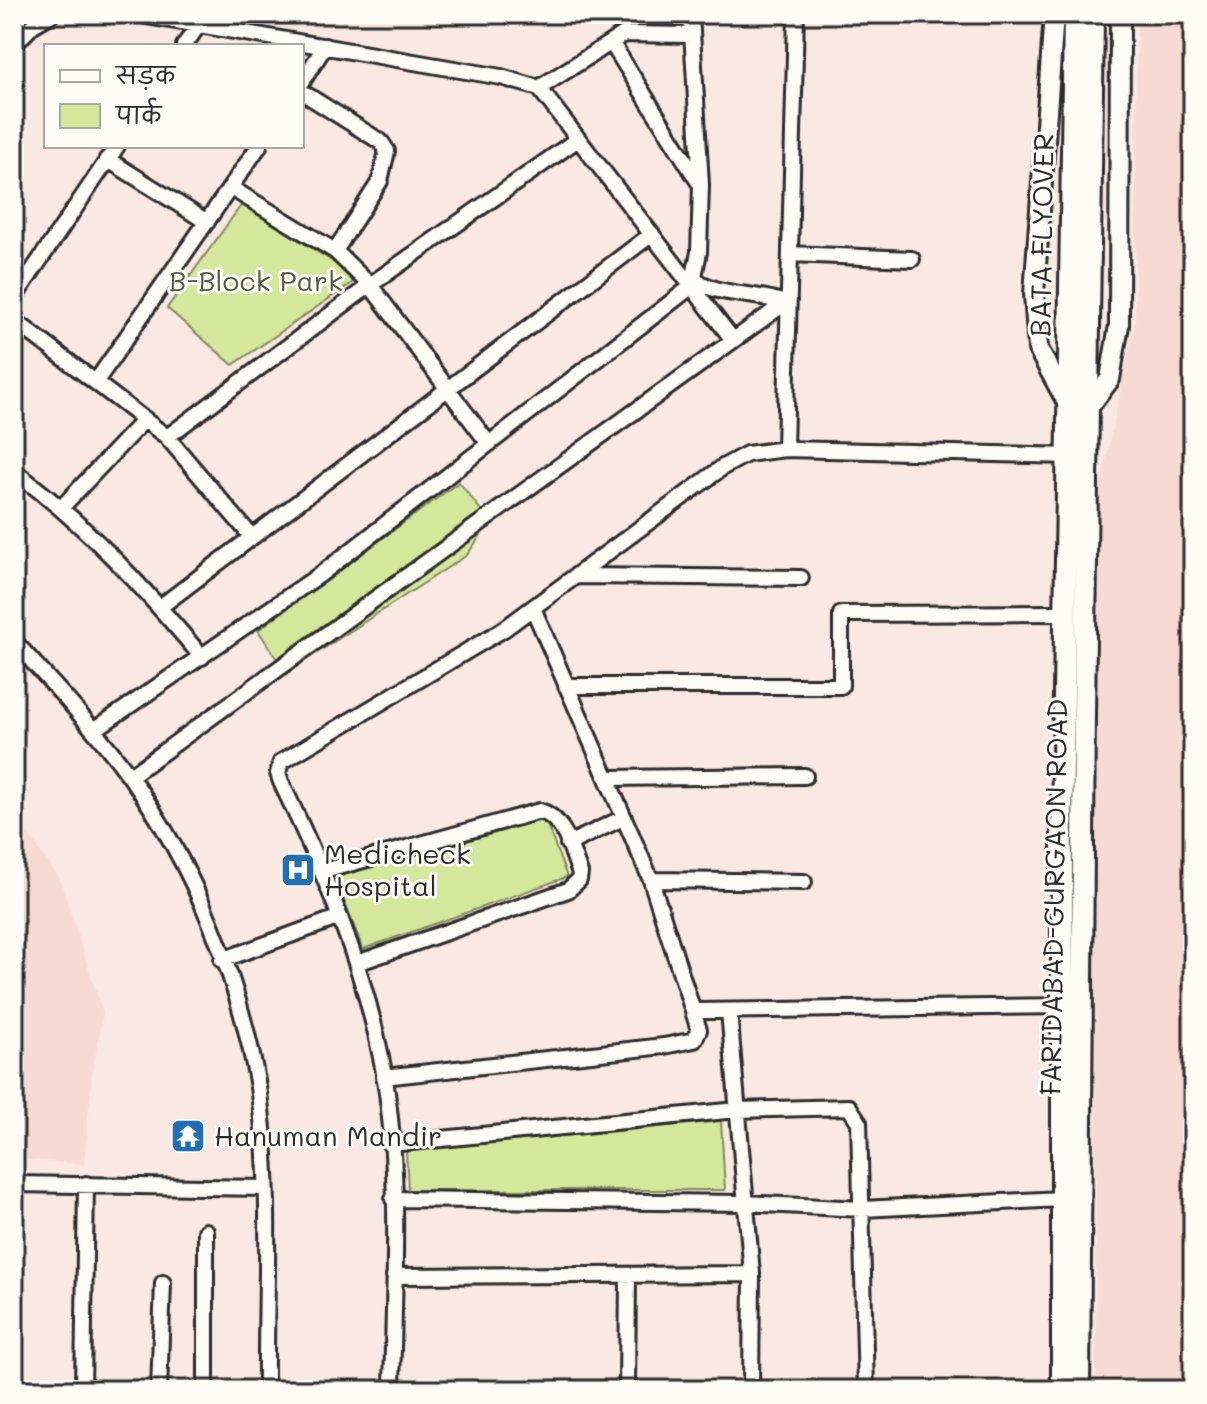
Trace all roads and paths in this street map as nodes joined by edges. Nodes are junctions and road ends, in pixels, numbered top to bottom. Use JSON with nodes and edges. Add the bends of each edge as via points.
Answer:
{"nodes":[{"id":1,"x":52,"y":14,"type":"edge"},
{"id":2,"x":135,"y":14,"type":"edge"},
{"id":3,"x":691,"y":14,"type":"edge"},
{"id":4,"x":796,"y":14,"type":"edge"},
{"id":5,"x":1054,"y":14,"type":"edge"},
{"id":6,"x":1074,"y":14,"type":"edge"},
{"id":7,"x":1093,"y":14,"type":"edge"},
{"id":8,"x":1120,"y":14,"type":"edge"},
{"id":9,"x":199,"y":24,"type":"junction"},
{"id":10,"x":692,"y":35,"type":"junction"},
{"id":11,"x":611,"y":42,"type":"junction"},
{"id":12,"x":185,"y":44,"type":"edge"},
{"id":13,"x":14,"y":45,"type":"edge"},
{"id":14,"x":325,"y":46,"type":"junction"},
{"id":15,"x":304,"y":79,"type":"edge"},
{"id":16,"x":539,"y":88,"type":"junction"},
{"id":17,"x":304,"y":93,"type":"edge"},
{"id":18,"x":578,"y":139,"type":"junction"},
{"id":19,"x":115,"y":148,"type":"edge"},
{"id":20,"x":258,"y":148,"type":"edge"},
{"id":21,"x":107,"y":159,"type":"junction"},
{"id":22,"x":701,"y":185,"type":"junction"},
{"id":23,"x":231,"y":188,"type":"junction"},
{"id":24,"x":207,"y":222,"type":"junction"},
{"id":25,"x":652,"y":234,"type":"junction"},
{"id":26,"x":335,"y":251,"type":"junction"},
{"id":27,"x":790,"y":254,"type":"junction"},
{"id":28,"x":912,"y":259,"type":"dead end"},
{"id":29,"x":693,"y":283,"type":"junction"},
{"id":30,"x":370,"y":285,"type":"junction"},
{"id":31,"x":14,"y":298,"type":"edge"},
{"id":32,"x":787,"y":302,"type":"junction"},
{"id":33,"x":14,"y":320,"type":"edge"},
{"id":34,"x":733,"y":340,"type":"junction"},
{"id":35,"x":97,"y":380,"type":"junction"},
{"id":36,"x":447,"y":389,"type":"junction"},
{"id":37,"x":1068,"y":404,"type":"junction"},
{"id":38,"x":1091,"y":404,"type":"junction"},
{"id":39,"x":145,"y":419,"type":"junction"},
{"id":40,"x":167,"y":437,"type":"junction"},
{"id":41,"x":489,"y":444,"type":"junction"},
{"id":42,"x":785,"y":449,"type":"junction"},
{"id":43,"x":1068,"y":456,"type":"junction"},
{"id":44,"x":1089,"y":457,"type":"junction"},
{"id":45,"x":14,"y":471,"type":"edge"},
{"id":46,"x":62,"y":507,"type":"junction"},
{"id":47,"x":252,"y":537,"type":"junction"},
{"id":48,"x":578,"y":576,"type":"junction"},
{"id":49,"x":801,"y":578,"type":"dead end"},
{"id":50,"x":160,"y":607,"type":"junction"},
{"id":51,"x":533,"y":608,"type":"junction"},
{"id":52,"x":1065,"y":613,"type":"junction"},
{"id":53,"x":14,"y":641,"type":"edge"},
{"id":54,"x":202,"y":657,"type":"junction"},
{"id":55,"x":566,"y":686,"type":"junction"},
{"id":56,"x":94,"y":730,"type":"junction"},
{"id":57,"x":130,"y":776,"type":"junction"},
{"id":58,"x":805,"y":776,"type":"dead end"},
{"id":59,"x":607,"y":778,"type":"junction"},
{"id":60,"x":623,"y":818,"type":"junction"},
{"id":61,"x":568,"y":844,"type":"junction"},
{"id":62,"x":324,"y":871,"type":"junction"},
{"id":63,"x":651,"y":880,"type":"junction"},
{"id":64,"x":804,"y":882,"type":"dead end"},
{"id":65,"x":340,"y":917,"type":"junction"},
{"id":66,"x":222,"y":960,"type":"junction"},
{"id":67,"x":357,"y":963,"type":"junction"},
{"id":68,"x":1071,"y":1006,"type":"junction"},
{"id":69,"x":694,"y":1011,"type":"junction"},
{"id":70,"x":729,"y":1011,"type":"junction"},
{"id":71,"x":384,"y":1077,"type":"junction"},
{"id":72,"x":737,"y":1110,"type":"junction"},
{"id":73,"x":390,"y":1144,"type":"junction"},
{"id":74,"x":14,"y":1184,"type":"edge"},
{"id":75,"x":86,"y":1184,"type":"junction"},
{"id":76,"x":265,"y":1188,"type":"junction"},
{"id":77,"x":393,"y":1199,"type":"junction"},
{"id":78,"x":1062,"y":1199,"type":"junction"},
{"id":79,"x":745,"y":1203,"type":"junction"},
{"id":80,"x":862,"y":1209,"type":"junction"},
{"id":81,"x":206,"y":1231,"type":"dead end"},
{"id":82,"x":752,"y":1274,"type":"junction"},
{"id":83,"x":628,"y":1275,"type":"junction"},
{"id":84,"x":394,"y":1276,"type":"junction"},
{"id":85,"x":163,"y":1283,"type":"dead end"},
{"id":86,"x":83,"y":1390,"type":"edge"},
{"id":87,"x":159,"y":1390,"type":"edge"},
{"id":88,"x":206,"y":1390,"type":"edge"},
{"id":89,"x":266,"y":1390,"type":"edge"},
{"id":90,"x":392,"y":1390,"type":"edge"},
{"id":91,"x":627,"y":1390,"type":"edge"},
{"id":92,"x":751,"y":1390,"type":"edge"},
{"id":93,"x":866,"y":1390,"type":"edge"},
{"id":94,"x":1062,"y":1390,"type":"edge"},
{"id":95,"x":1079,"y":1390,"type":"edge"}],
"edges":[{"from":1,"to":13,"type":"street"},
{"from":2,"to":9,"type":"street"},
{"from":3,"to":10,"type":"street"},
{"from":4,"to":27,"type":"street"},
{"from":5,"to":37,"type":"street","via":[[1034,294],[1038,349]]},
{"from":6,"to":37,"type":"main road","name":"BATA FLYOVER"},
{"from":7,"to":38,"type":"main road","name":"BATA FLYOVER"},
{"from":8,"to":38,"type":"street","via":[[1119,325],[1110,379]]},
{"from":9,"to":12,"type":"street"},
{"from":9,"to":14,"type":"street"},
{"from":10,"to":11,"type":"street","via":[[624,34]]},
{"from":10,"to":22,"type":"street"},
{"from":11,"to":16,"type":"street"},
{"from":11,"to":22,"type":"street"},
{"from":14,"to":15,"type":"street"},
{"from":14,"to":16,"type":"street"},
{"from":16,"to":18,"type":"street"},
{"from":17,"to":26,"type":"street","via":[[387,151],[380,181]]},
{"from":18,"to":25,"type":"street"},
{"from":18,"to":30,"type":"street"},
{"from":19,"to":21,"type":"street"},
{"from":20,"to":23,"type":"street"},
{"from":21,"to":24,"type":"street"},
{"from":21,"to":31,"type":"street"},
{"from":22,"to":29,"type":"street"},
{"from":23,"to":24,"type":"street"},
{"from":23,"to":26,"type":"street"},
{"from":24,"to":35,"type":"street"},
{"from":25,"to":29,"type":"street"},
{"from":25,"to":36,"type":"street"},
{"from":26,"to":30,"type":"street"},
{"from":27,"to":28,"type":"street"},
{"from":27,"to":32,"type":"street"},
{"from":29,"to":32,"type":"street","via":[[716,292]]},
{"from":29,"to":34,"type":"street"},
{"from":29,"to":41,"type":"street"},
{"from":30,"to":36,"type":"street"},
{"from":30,"to":40,"type":"street"},
{"from":32,"to":34,"type":"street"},
{"from":32,"to":42,"type":"street"},
{"from":33,"to":35,"type":"street"},
{"from":34,"to":57,"type":"street"},
{"from":35,"to":39,"type":"street"},
{"from":36,"to":41,"type":"street"},
{"from":36,"to":47,"type":"street"},
{"from":37,"to":43,"type":"main road","name":"BATA FLYOVER"},
{"from":38,"to":44,"type":"main road","name":"FARIDABAD-GURGAON ROAD"},
{"from":39,"to":40,"type":"street"},
{"from":39,"to":46,"type":"street"},
{"from":40,"to":47,"type":"street"},
{"from":41,"to":54,"type":"street","via":[[321,574]]},
{"from":42,"to":43,"type":"street"},
{"from":42,"to":48,"type":"street","via":[[747,454],[723,467]]},
{"from":43,"to":44,"type":"street"},
{"from":43,"to":52,"type":"main road","name":"FARIDABAD-GURGAON ROAD"},
{"from":44,"to":68,"type":"main road","name":"FARIDABAD-GURGAON ROAD"},
{"from":45,"to":46,"type":"street"},
{"from":46,"to":50,"type":"street"},
{"from":47,"to":50,"type":"street"},
{"from":48,"to":49,"type":"street"},
{"from":48,"to":51,"type":"street"},
{"from":50,"to":54,"type":"street"},
{"from":51,"to":55,"type":"street"},
{"from":51,"to":62,"type":"street","via":[[281,762],[281,782]]},
{"from":52,"to":55,"type":"street","via":[[841,614],[841,686]]},
{"from":52,"to":68,"type":"main road","name":"FARIDABAD-GURGAON ROAD"},
{"from":53,"to":56,"type":"street"},
{"from":54,"to":56,"type":"street"},
{"from":55,"to":59,"type":"street"},
{"from":56,"to":57,"type":"street"},
{"from":57,"to":66,"type":"street","via":[[194,889]]},
{"from":58,"to":59,"type":"street"},
{"from":59,"to":60,"type":"street"},
{"from":60,"to":61,"type":"street"},
{"from":60,"to":63,"type":"street"},
{"from":61,"to":62,"type":"street","via":[[554,817],[540,811]]},
{"from":61,"to":67,"type":"street","via":[[580,873],[568,890]]},
{"from":62,"to":65,"type":"street"},
{"from":63,"to":64,"type":"street"},
{"from":63,"to":69,"type":"street"},
{"from":65,"to":66,"type":"street"},
{"from":65,"to":67,"type":"street"},
{"from":66,"to":76,"type":"street","via":[[255,1075]]},
{"from":67,"to":71,"type":"street"},
{"from":68,"to":70,"type":"street"},
{"from":68,"to":78,"type":"main road","name":"FARIDABAD-GURGAON ROAD"},
{"from":68,"to":95,"type":"main road","name":"FARIDABAD-GURGAON ROAD"},
{"from":69,"to":70,"type":"street"},
{"from":69,"to":71,"type":"street","via":[[699,1030],[694,1040]]},
{"from":70,"to":72,"type":"street"},
{"from":71,"to":73,"type":"street"},
{"from":72,"to":73,"type":"street"},
{"from":72,"to":79,"type":"street"},
{"from":72,"to":80,"type":"street","via":[[840,1105],[855,1112]]},
{"from":73,"to":77,"type":"street"},
{"from":74,"to":75,"type":"street"},
{"from":75,"to":76,"type":"street"},
{"from":75,"to":86,"type":"street"},
{"from":76,"to":89,"type":"street"},
{"from":77,"to":79,"type":"street"},
{"from":77,"to":84,"type":"street"},
{"from":78,"to":80,"type":"street"},
{"from":78,"to":94,"type":"main road","name":"FARIDABAD-GURGAON ROAD"},
{"from":79,"to":80,"type":"street"},
{"from":79,"to":82,"type":"street"},
{"from":80,"to":93,"type":"street"},
{"from":81,"to":88,"type":"street"},
{"from":82,"to":83,"type":"street"},
{"from":82,"to":92,"type":"street"},
{"from":83,"to":84,"type":"street"},
{"from":83,"to":91,"type":"street"},
{"from":84,"to":90,"type":"street"},
{"from":85,"to":87,"type":"street"}]}
